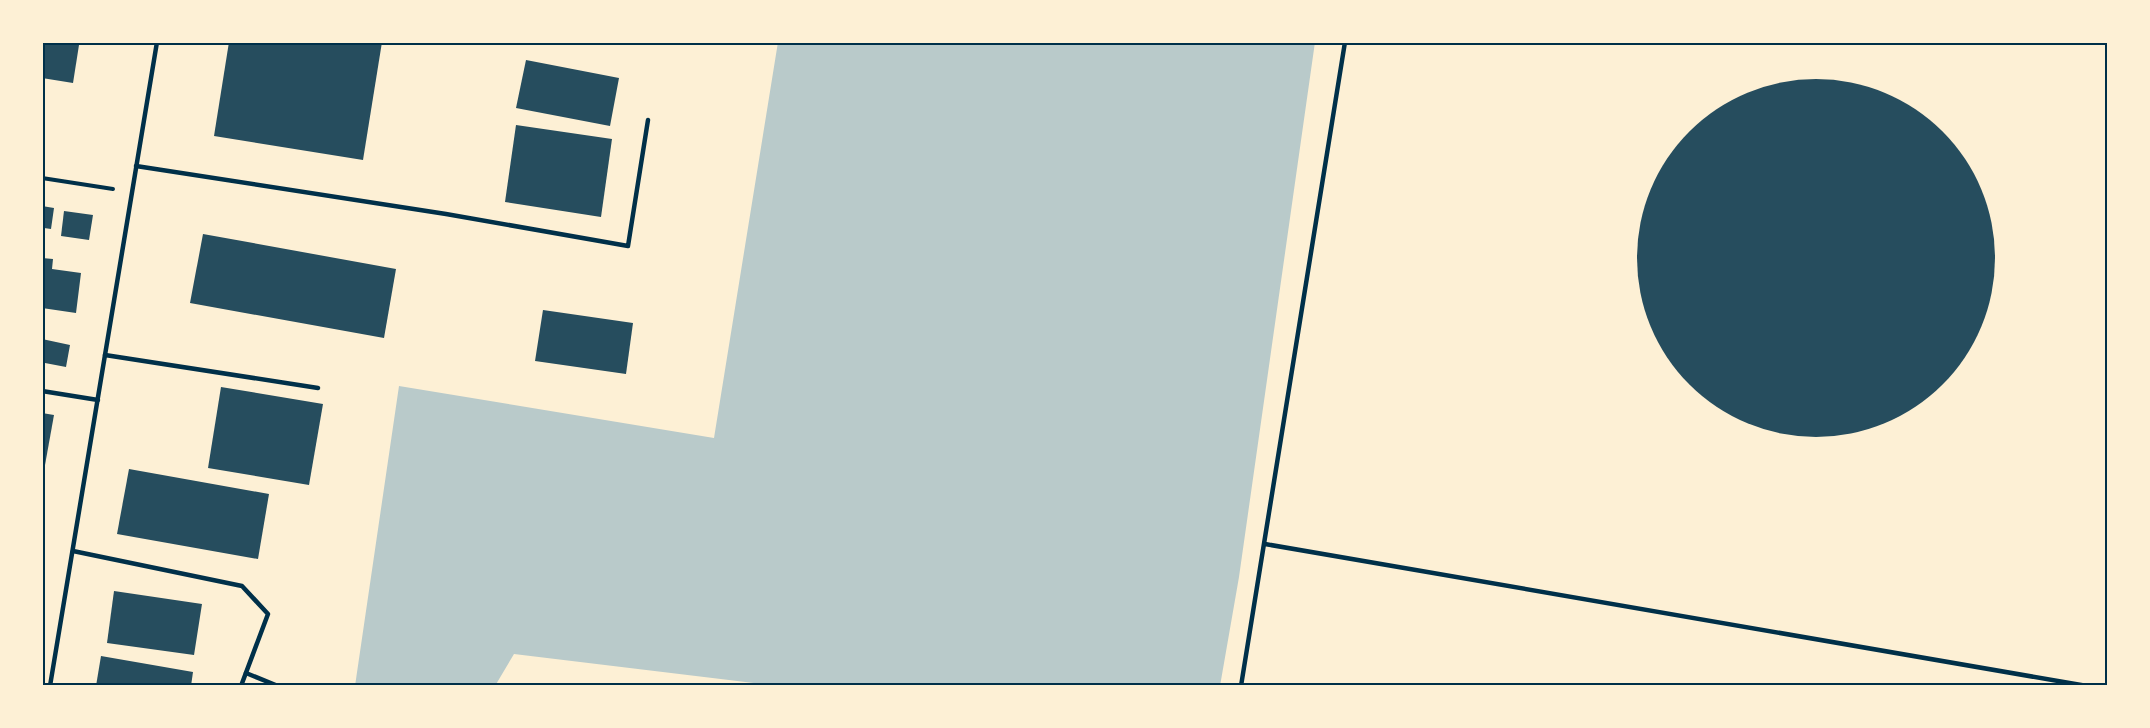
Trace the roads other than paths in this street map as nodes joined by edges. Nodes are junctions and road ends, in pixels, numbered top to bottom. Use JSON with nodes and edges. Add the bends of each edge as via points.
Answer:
{"nodes":[{"id":1,"x":157,"y":42,"type":"edge"},
{"id":2,"x":1346,"y":42,"type":"edge"},
{"id":3,"x":648,"y":120,"type":"dead end"},
{"id":4,"x":136,"y":166,"type":"junction"},
{"id":5,"x":105,"y":355,"type":"junction"},
{"id":6,"x":318,"y":388,"type":"dead end"},
{"id":7,"x":42,"y":391,"type":"edge"},
{"id":8,"x":98,"y":400,"type":"junction"},
{"id":9,"x":1265,"y":544,"type":"junction"},
{"id":10,"x":73,"y":551,"type":"junction"},
{"id":11,"x":246,"y":673,"type":"junction"},
{"id":12,"x":50,"y":686,"type":"edge"},
{"id":13,"x":241,"y":686,"type":"edge"},
{"id":14,"x":278,"y":686,"type":"edge"},
{"id":15,"x":1241,"y":686,"type":"edge"},
{"id":16,"x":2087,"y":686,"type":"edge"}],
"edges":[{"from":1,"to":4,"type":"lane"},
{"from":2,"to":9,"type":"lane"},
{"from":3,"to":4,"type":"lane","via":[[628,246]]},
{"from":4,"to":5,"type":"lane"},
{"from":5,"to":6,"type":"lane"},
{"from":5,"to":8,"type":"lane"},
{"from":7,"to":8,"type":"lane"},
{"from":8,"to":10,"type":"lane"},
{"from":9,"to":15,"type":"lane"},
{"from":9,"to":16,"type":"lane"},
{"from":10,"to":11,"type":"lane","via":[[242,586],[268,614]]},
{"from":10,"to":12,"type":"lane"},
{"from":11,"to":13,"type":"lane"},
{"from":11,"to":14,"type":"lane"}]}
